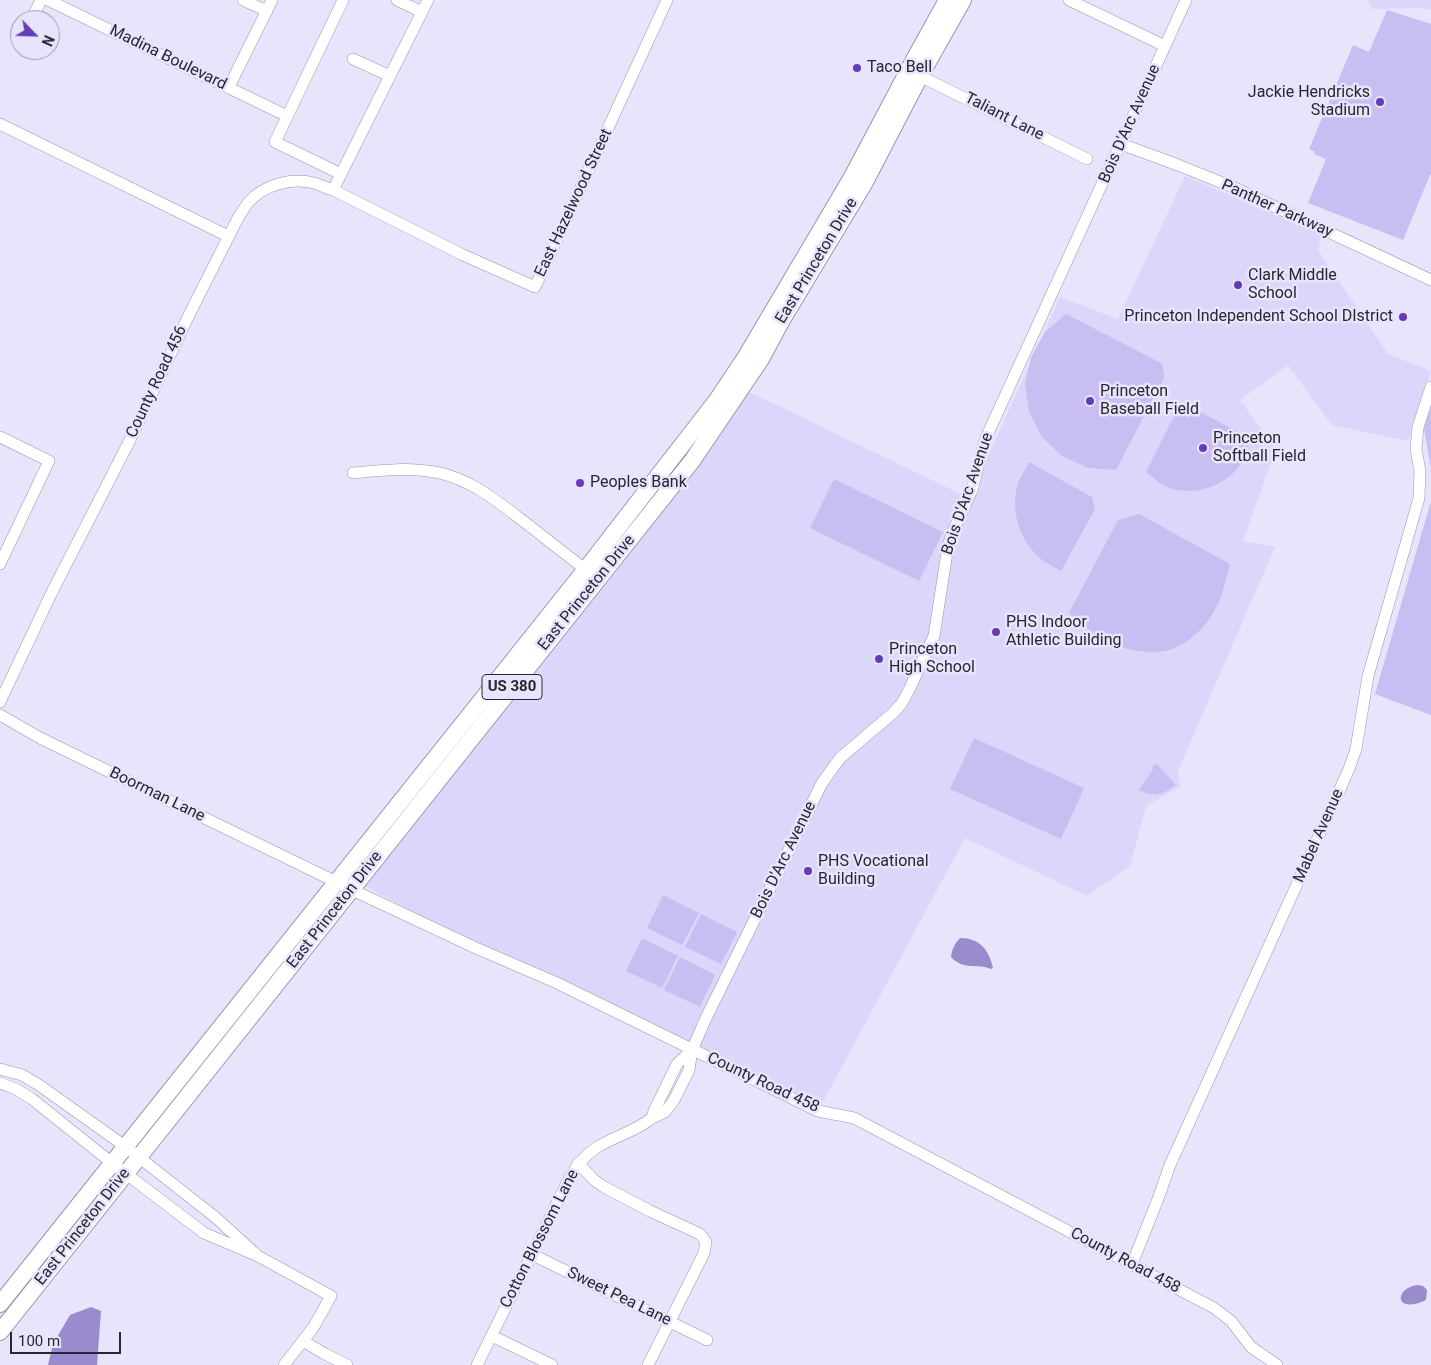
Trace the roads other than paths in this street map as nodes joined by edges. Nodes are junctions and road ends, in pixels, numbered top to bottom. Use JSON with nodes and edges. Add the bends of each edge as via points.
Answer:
{"nodes":[{"id":1,"x":48,"y":0,"type":"edge"},
{"id":2,"x":243,"y":0,"type":"edge"},
{"id":3,"x":272,"y":0,"type":"edge"},
{"id":4,"x":343,"y":0,"type":"edge"},
{"id":5,"x":397,"y":0,"type":"edge"},
{"id":6,"x":428,"y":0,"type":"edge"},
{"id":7,"x":667,"y":0,"type":"edge"},
{"id":8,"x":947,"y":0,"type":"edge"},
{"id":9,"x":962,"y":0,"type":"edge"},
{"id":10,"x":1070,"y":0,"type":"edge"},
{"id":11,"x":1186,"y":0,"type":"edge"},
{"id":12,"x":266,"y":11,"type":"junction"},
{"id":13,"x":422,"y":12,"type":"junction"},
{"id":14,"x":1165,"y":46,"type":"junction"},
{"id":15,"x":353,"y":59,"type":"dead end"},
{"id":16,"x":390,"y":76,"type":"junction"},
{"id":17,"x":920,"y":76,"type":"junction"},
{"id":18,"x":229,"y":88,"type":"junction"},
{"id":19,"x":905,"y":90,"type":"junction"},
{"id":20,"x":287,"y":116,"type":"junction"},
{"id":21,"x":0,"y":124,"type":"edge"},
{"id":22,"x":1121,"y":144,"type":"junction"},
{"id":23,"x":1087,"y":159,"type":"dead end"},
{"id":24,"x":341,"y":174,"type":"junction"},
{"id":25,"x":333,"y":190,"type":"junction"},
{"id":26,"x":389,"y":218,"type":"joint"},
{"id":27,"x":228,"y":236,"type":"junction"},
{"id":28,"x":1431,"y":280,"type":"edge"},
{"id":29,"x":1431,"y":387,"type":"edge"},
{"id":30,"x":0,"y":437,"type":"edge"},
{"id":31,"x":677,"y":451,"type":"junction"},
{"id":32,"x":692,"y":461,"type":"junction"},
{"id":33,"x":353,"y":473,"type":"dead end"},
{"id":34,"x":0,"y":564,"type":"edge"},
{"id":35,"x":592,"y":574,"type":"junction"},
{"id":36,"x":0,"y":702,"type":"edge"},
{"id":37,"x":0,"y":715,"type":"edge"},
{"id":38,"x":344,"y":885,"type":"junction"},
{"id":39,"x":692,"y":1050,"type":"junction"},
{"id":40,"x":0,"y":1069,"type":"edge"},
{"id":41,"x":0,"y":1084,"type":"edge"},
{"id":42,"x":132,"y":1152,"type":"junction"},
{"id":43,"x":112,"y":1163,"type":"junction"},
{"id":44,"x":578,"y":1163,"type":"junction"},
{"id":45,"x":126,"y":1173,"type":"junction"},
{"id":46,"x":531,"y":1254,"type":"junction"},
{"id":47,"x":258,"y":1256,"type":"junction"},
{"id":48,"x":1132,"y":1264,"type":"junction"},
{"id":49,"x":0,"y":1304,"type":"edge"},
{"id":50,"x":669,"y":1322,"type":"junction"},
{"id":51,"x":0,"y":1332,"type":"edge"},
{"id":52,"x":492,"y":1336,"type":"junction"},
{"id":53,"x":707,"y":1340,"type":"dead end"},
{"id":54,"x":303,"y":1341,"type":"junction"},
{"id":55,"x":284,"y":1365,"type":"edge"},
{"id":56,"x":347,"y":1365,"type":"edge"},
{"id":57,"x":477,"y":1365,"type":"edge"},
{"id":58,"x":552,"y":1365,"type":"edge"},
{"id":59,"x":648,"y":1365,"type":"edge"},
{"id":60,"x":1277,"y":1365,"type":"edge"}],
"edges":[{"from":1,"to":18,"type":"street","name":"Madina Boulevard"},
{"from":2,"to":12,"type":"street"},
{"from":3,"to":12,"type":"street"},
{"from":4,"to":20,"type":"street"},
{"from":5,"to":13,"type":"street"},
{"from":6,"to":13,"type":"street"},
{"from":7,"to":26,"type":"street","name":"East Hazelwood Street","via":[[535,286]]},
{"from":8,"to":19,"type":"highway","name":"East Princeton Drive","number":"US 380"},
{"from":9,"to":17,"type":"highway","name":"East Princeton Drive","number":"US 380"},
{"from":10,"to":14,"type":"street"},
{"from":11,"to":14,"type":"street","name":"Bois D'Arc Avenue"},
{"from":12,"to":18,"type":"street"},
{"from":13,"to":16,"type":"street"},
{"from":14,"to":22,"type":"street","name":"Bois D'Arc Avenue"},
{"from":15,"to":16,"type":"street"},
{"from":16,"to":24,"type":"street"},
{"from":17,"to":19,"type":"highway","name":"East Princeton Drive","number":"US 380"},
{"from":17,"to":23,"type":"street","name":"Taliant Lane"},
{"from":18,"to":20,"type":"street","name":"Madina Boulevard"},
{"from":19,"to":31,"type":"highway","name":"East Princeton Drive","number":"US 380","via":[[745,358]]},
{"from":19,"to":32,"type":"highway","name":"East Princeton Drive","number":"US 380","via":[[864,182],[761,359]]},
{"from":20,"to":24,"type":"street","via":[[274,142]]},
{"from":21,"to":27,"type":"street"},
{"from":22,"to":28,"type":"street","name":"Panther Parkway","via":[[1235,188]]},
{"from":22,"to":39,"type":"street","name":"Bois D'Arc Avenue","via":[[985,440],[972,490],[948,546],[934,636],[920,667],[897,708],[840,758],[822,784]]},
{"from":24,"to":25,"type":"street"},
{"from":25,"to":26,"type":"street","name":"County Road 456"},
{"from":25,"to":27,"type":"street","name":"County Road 456","via":[[300,181],[270,187],[249,202]]},
{"from":27,"to":36,"type":"street","name":"County Road 456"},
{"from":29,"to":48,"type":"street","name":"Mabel Avenue","via":[[1418,426],[1419,498],[1368,676],[1352,762],[1174,1156]]},
{"from":30,"to":34,"type":"street","via":[[49,461]]},
{"from":31,"to":32,"type":"highway"},
{"from":31,"to":35,"type":"highway","name":"East Princeton Drive","number":"US 380"},
{"from":32,"to":35,"type":"highway","name":"East Princeton Drive","number":"US 380"},
{"from":33,"to":35,"type":"street","via":[[407,469],[440,473],[461,480],[494,499]]},
{"from":35,"to":38,"type":"highway","name":"East Princeton Drive","number":"US 380"},
{"from":37,"to":38,"type":"street","name":"Boorman Lane","via":[[40,738]]},
{"from":38,"to":39,"type":"street","name":"County Road 458","via":[[557,983]]},
{"from":38,"to":42,"type":"highway","name":"East Princeton Drive","number":"US 380"},
{"from":39,"to":44,"type":"street","name":"Cotton Blossom Lane","via":[[677,1064],[652,1118],[595,1148]]},
{"from":39,"to":48,"type":"street","name":"County Road 458","via":[[818,1111],[854,1118]]},
{"from":40,"to":42,"type":"street","via":[[39,1084]]},
{"from":41,"to":43,"type":"street","via":[[32,1099]]},
{"from":42,"to":43,"type":"highway","name":"East Princeton Drive","number":"US 380"},
{"from":42,"to":45,"type":"highway","name":"East Princeton Drive","number":"US 380"},
{"from":42,"to":47,"type":"street","via":[[215,1217]]},
{"from":43,"to":45,"type":"street"},
{"from":43,"to":49,"type":"highway","name":"East Princeton Drive","number":"US 380"},
{"from":44,"to":46,"type":"street","name":"Cotton Blossom Lane"},
{"from":44,"to":50,"type":"street","via":[[604,1187],[700,1234],[706,1242],[704,1253]]},
{"from":45,"to":47,"type":"street","via":[[204,1233]]},
{"from":45,"to":51,"type":"highway","name":"East Princeton Drive","number":"US 380"},
{"from":46,"to":50,"type":"street","name":"Sweet Pea Lane"},
{"from":46,"to":52,"type":"street","name":"Cotton Blossom Lane"},
{"from":47,"to":54,"type":"street","via":[[331,1296]]},
{"from":48,"to":60,"type":"street","name":"County Road 458","via":[[1214,1308],[1232,1321],[1251,1347]]},
{"from":50,"to":53,"type":"street","name":"Sweet Pea Lane"},
{"from":50,"to":59,"type":"street"},
{"from":52,"to":57,"type":"street","name":"Cotton Blossom Lane"},
{"from":52,"to":58,"type":"street"},
{"from":54,"to":55,"type":"street"},
{"from":54,"to":56,"type":"street"}]}
